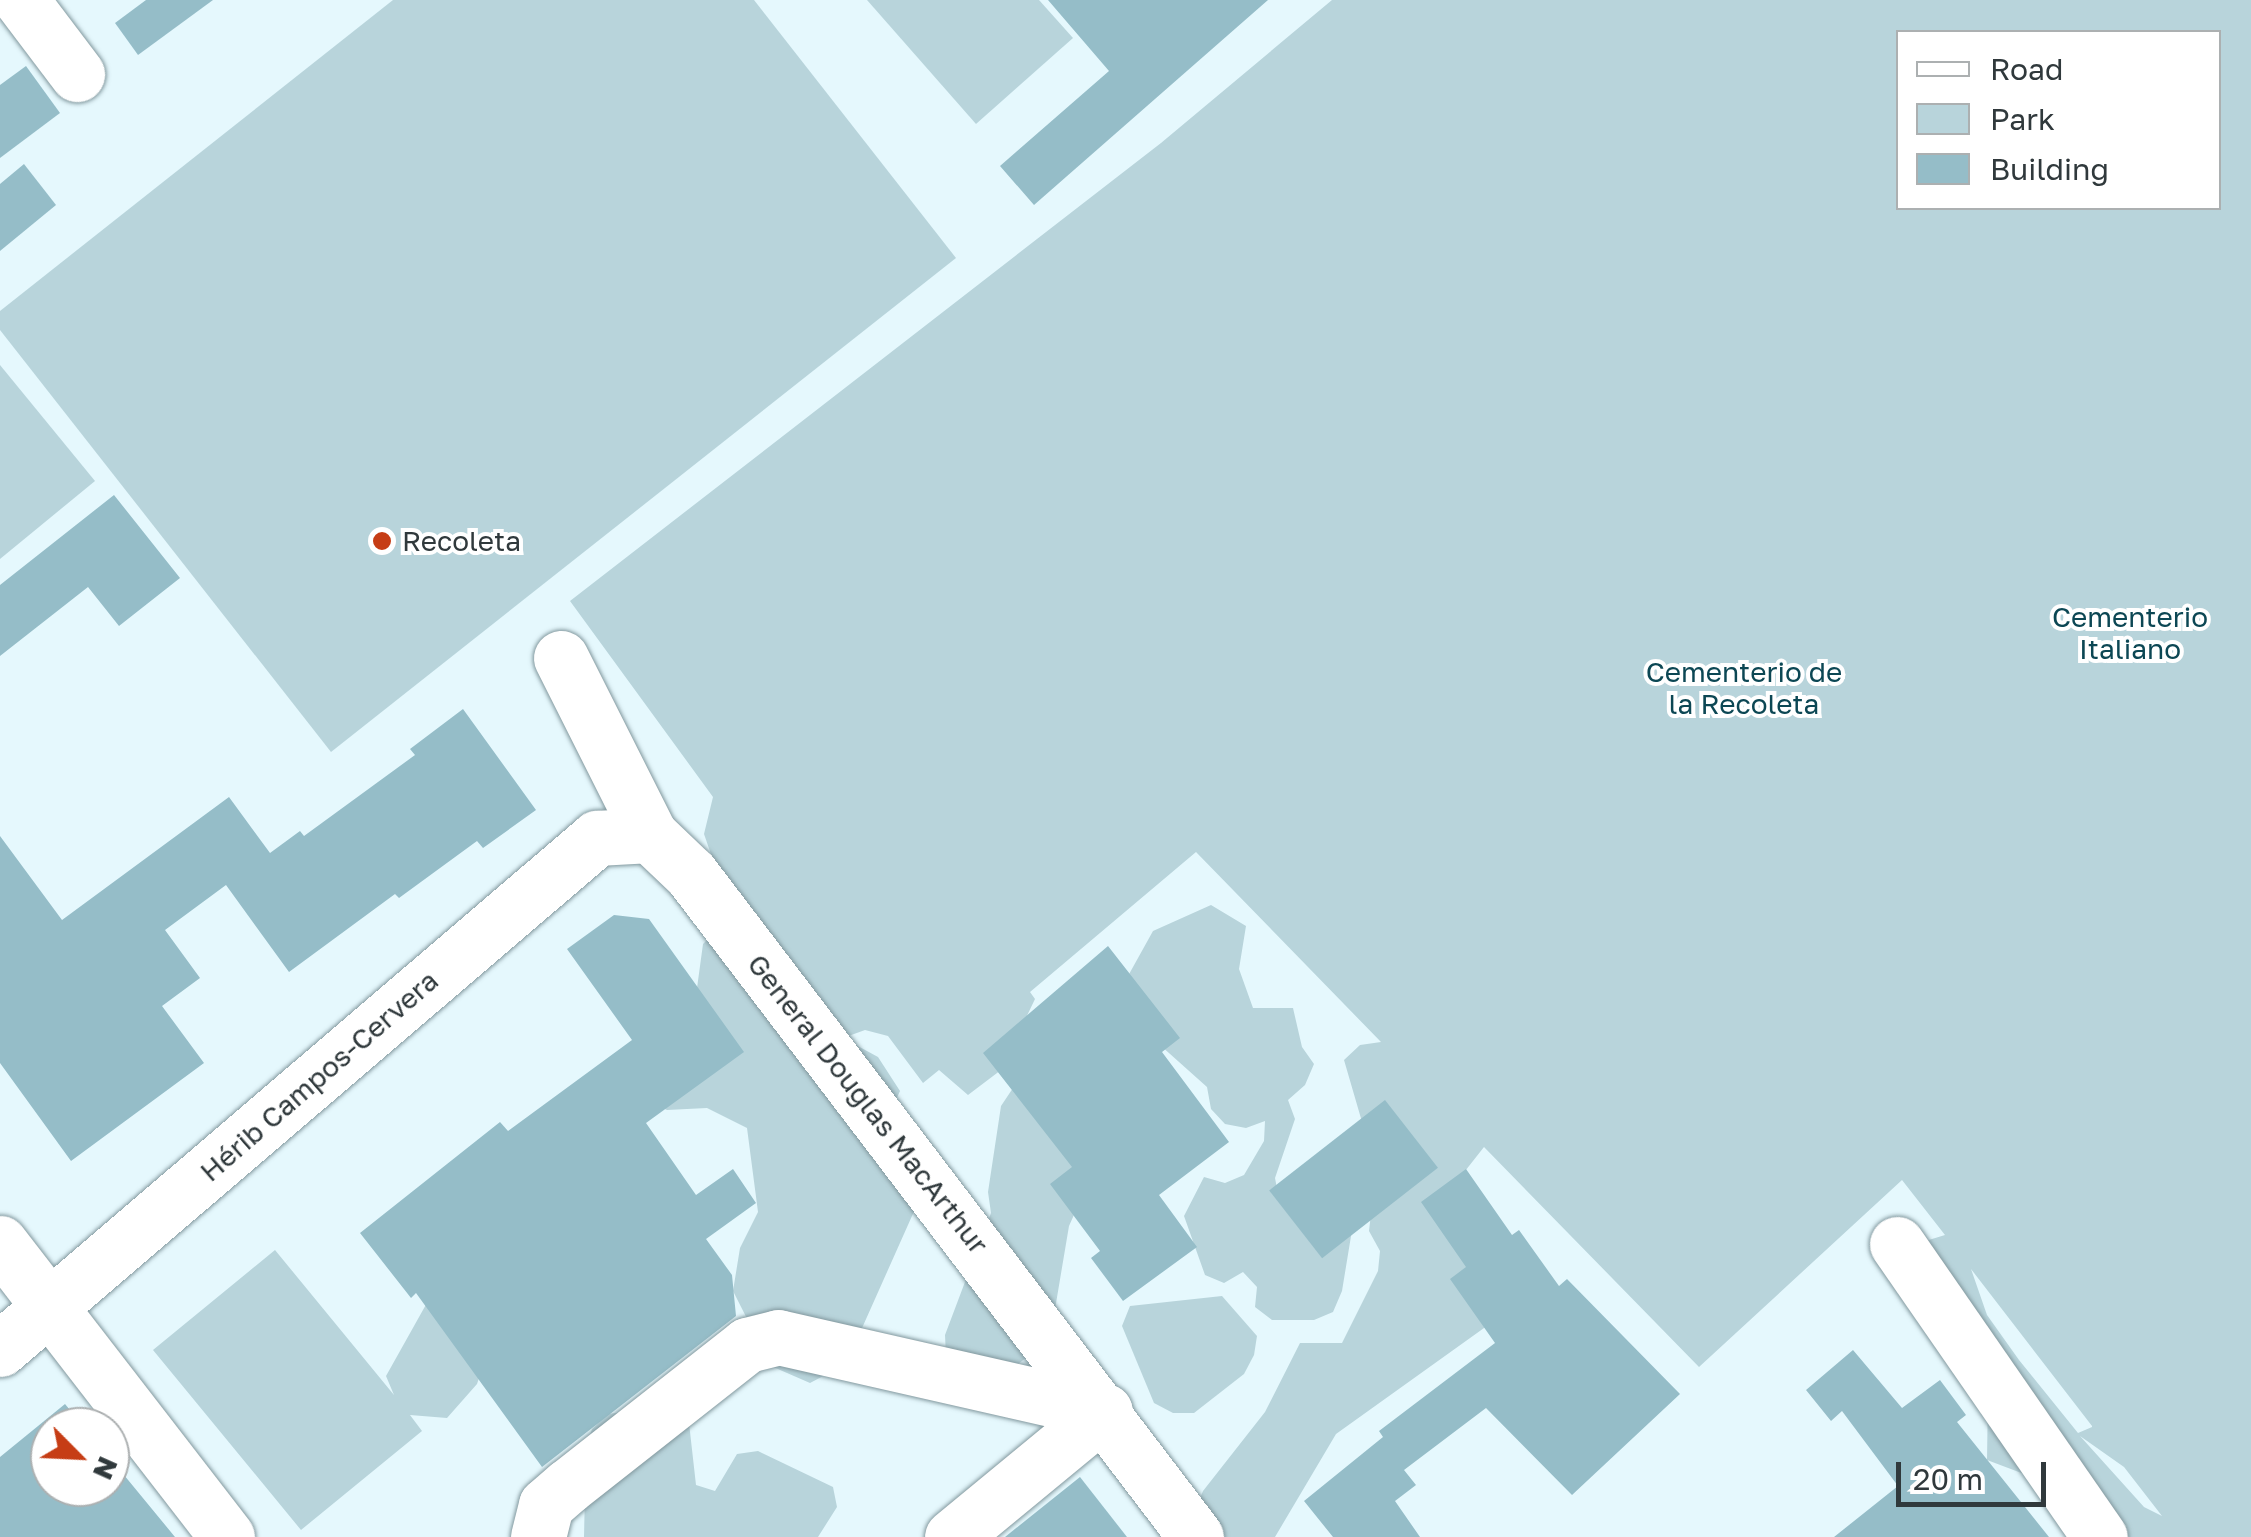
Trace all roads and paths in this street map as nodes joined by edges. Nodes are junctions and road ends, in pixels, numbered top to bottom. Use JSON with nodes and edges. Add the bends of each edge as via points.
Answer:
{"nodes":[{"id":1,"x":21,"y":0,"type":"edge"},
{"id":2,"x":77,"y":74,"type":"dead end"},
{"id":3,"x":561,"y":658,"type":"dead end"},
{"id":4,"x":650,"y":835,"type":"junction"},
{"id":5,"x":0,"y":1243,"type":"edge"},
{"id":6,"x":1897,"y":1244,"type":"dead end"},
{"id":7,"x":49,"y":1308,"type":"junction"},
{"id":8,"x":0,"y":1350,"type":"edge"},
{"id":9,"x":1104,"y":1410,"type":"junction"},
{"id":10,"x":227,"y":1537,"type":"edge"},
{"id":11,"x":538,"y":1537,"type":"edge"},
{"id":12,"x":952,"y":1537,"type":"edge"},
{"id":13,"x":1196,"y":1537,"type":"edge"},
{"id":14,"x":2100,"y":1537,"type":"edge"}],
"edges":[{"from":1,"to":2,"type":"street"},
{"from":3,"to":4,"type":"street","name":"General Douglas MacArthur"},
{"from":4,"to":7,"type":"street","name":"Hérib Campos-Cervera","via":[[597,838]]},
{"from":4,"to":9,"type":"street","name":"General Douglas MacArthur","via":[[690,874]]},
{"from":5,"to":7,"type":"street"},
{"from":6,"to":14,"type":"street"},
{"from":7,"to":8,"type":"street","name":"Hérib Campos-Cervera"},
{"from":7,"to":10,"type":"street"},
{"from":9,"to":11,"type":"street","via":[[778,1337],[746,1345],[568,1486],[546,1505]]},
{"from":9,"to":12,"type":"street"},
{"from":9,"to":13,"type":"street","name":"General Douglas MacArthur"}]}
